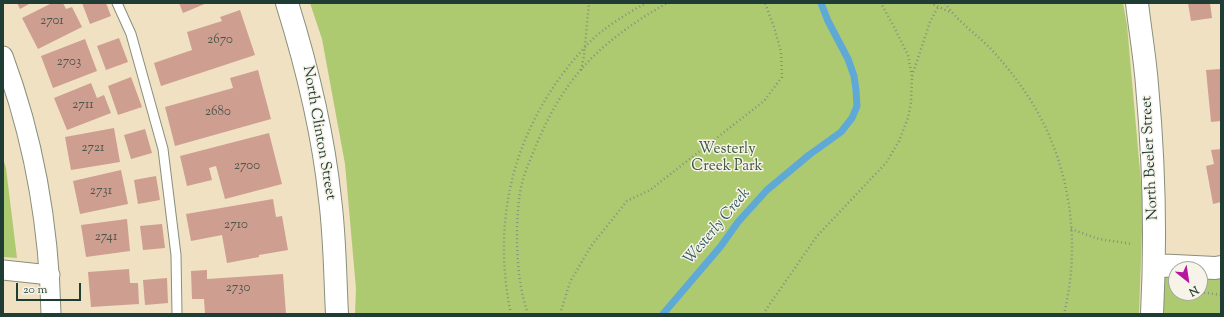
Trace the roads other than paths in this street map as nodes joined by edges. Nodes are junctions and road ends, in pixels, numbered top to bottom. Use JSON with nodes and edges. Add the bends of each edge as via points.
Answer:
{"nodes":[{"id":1,"x":117,"y":3,"type":"edge"},
{"id":2,"x":287,"y":3,"type":"edge"},
{"id":3,"x":1137,"y":3,"type":"edge"},
{"id":4,"x":3,"y":56,"type":"edge"},
{"id":5,"x":1154,"y":265,"type":"junction"},
{"id":6,"x":1221,"y":267,"type":"edge"},
{"id":7,"x":3,"y":270,"type":"edge"},
{"id":8,"x":50,"y":274,"type":"junction"},
{"id":9,"x":51,"y":314,"type":"edge"},
{"id":10,"x":177,"y":314,"type":"edge"},
{"id":11,"x":337,"y":314,"type":"edge"},
{"id":12,"x":1152,"y":314,"type":"edge"}],
"edges":[{"from":1,"to":10,"type":"lane","via":[[131,34],[163,149],[176,256]]},
{"from":2,"to":11,"type":"street","name":"North Clinton Street","via":[[304,60],[323,148],[331,200]]},
{"from":3,"to":5,"type":"street","name":"North Beeler Street","via":[[1148,91],[1153,166]]},
{"from":4,"to":8,"type":"street","via":[[29,139],[42,202]]},
{"from":5,"to":6,"type":"street"},
{"from":5,"to":12,"type":"street","name":"North Beeler Street"},
{"from":7,"to":8,"type":"street"},
{"from":8,"to":9,"type":"street"}]}
